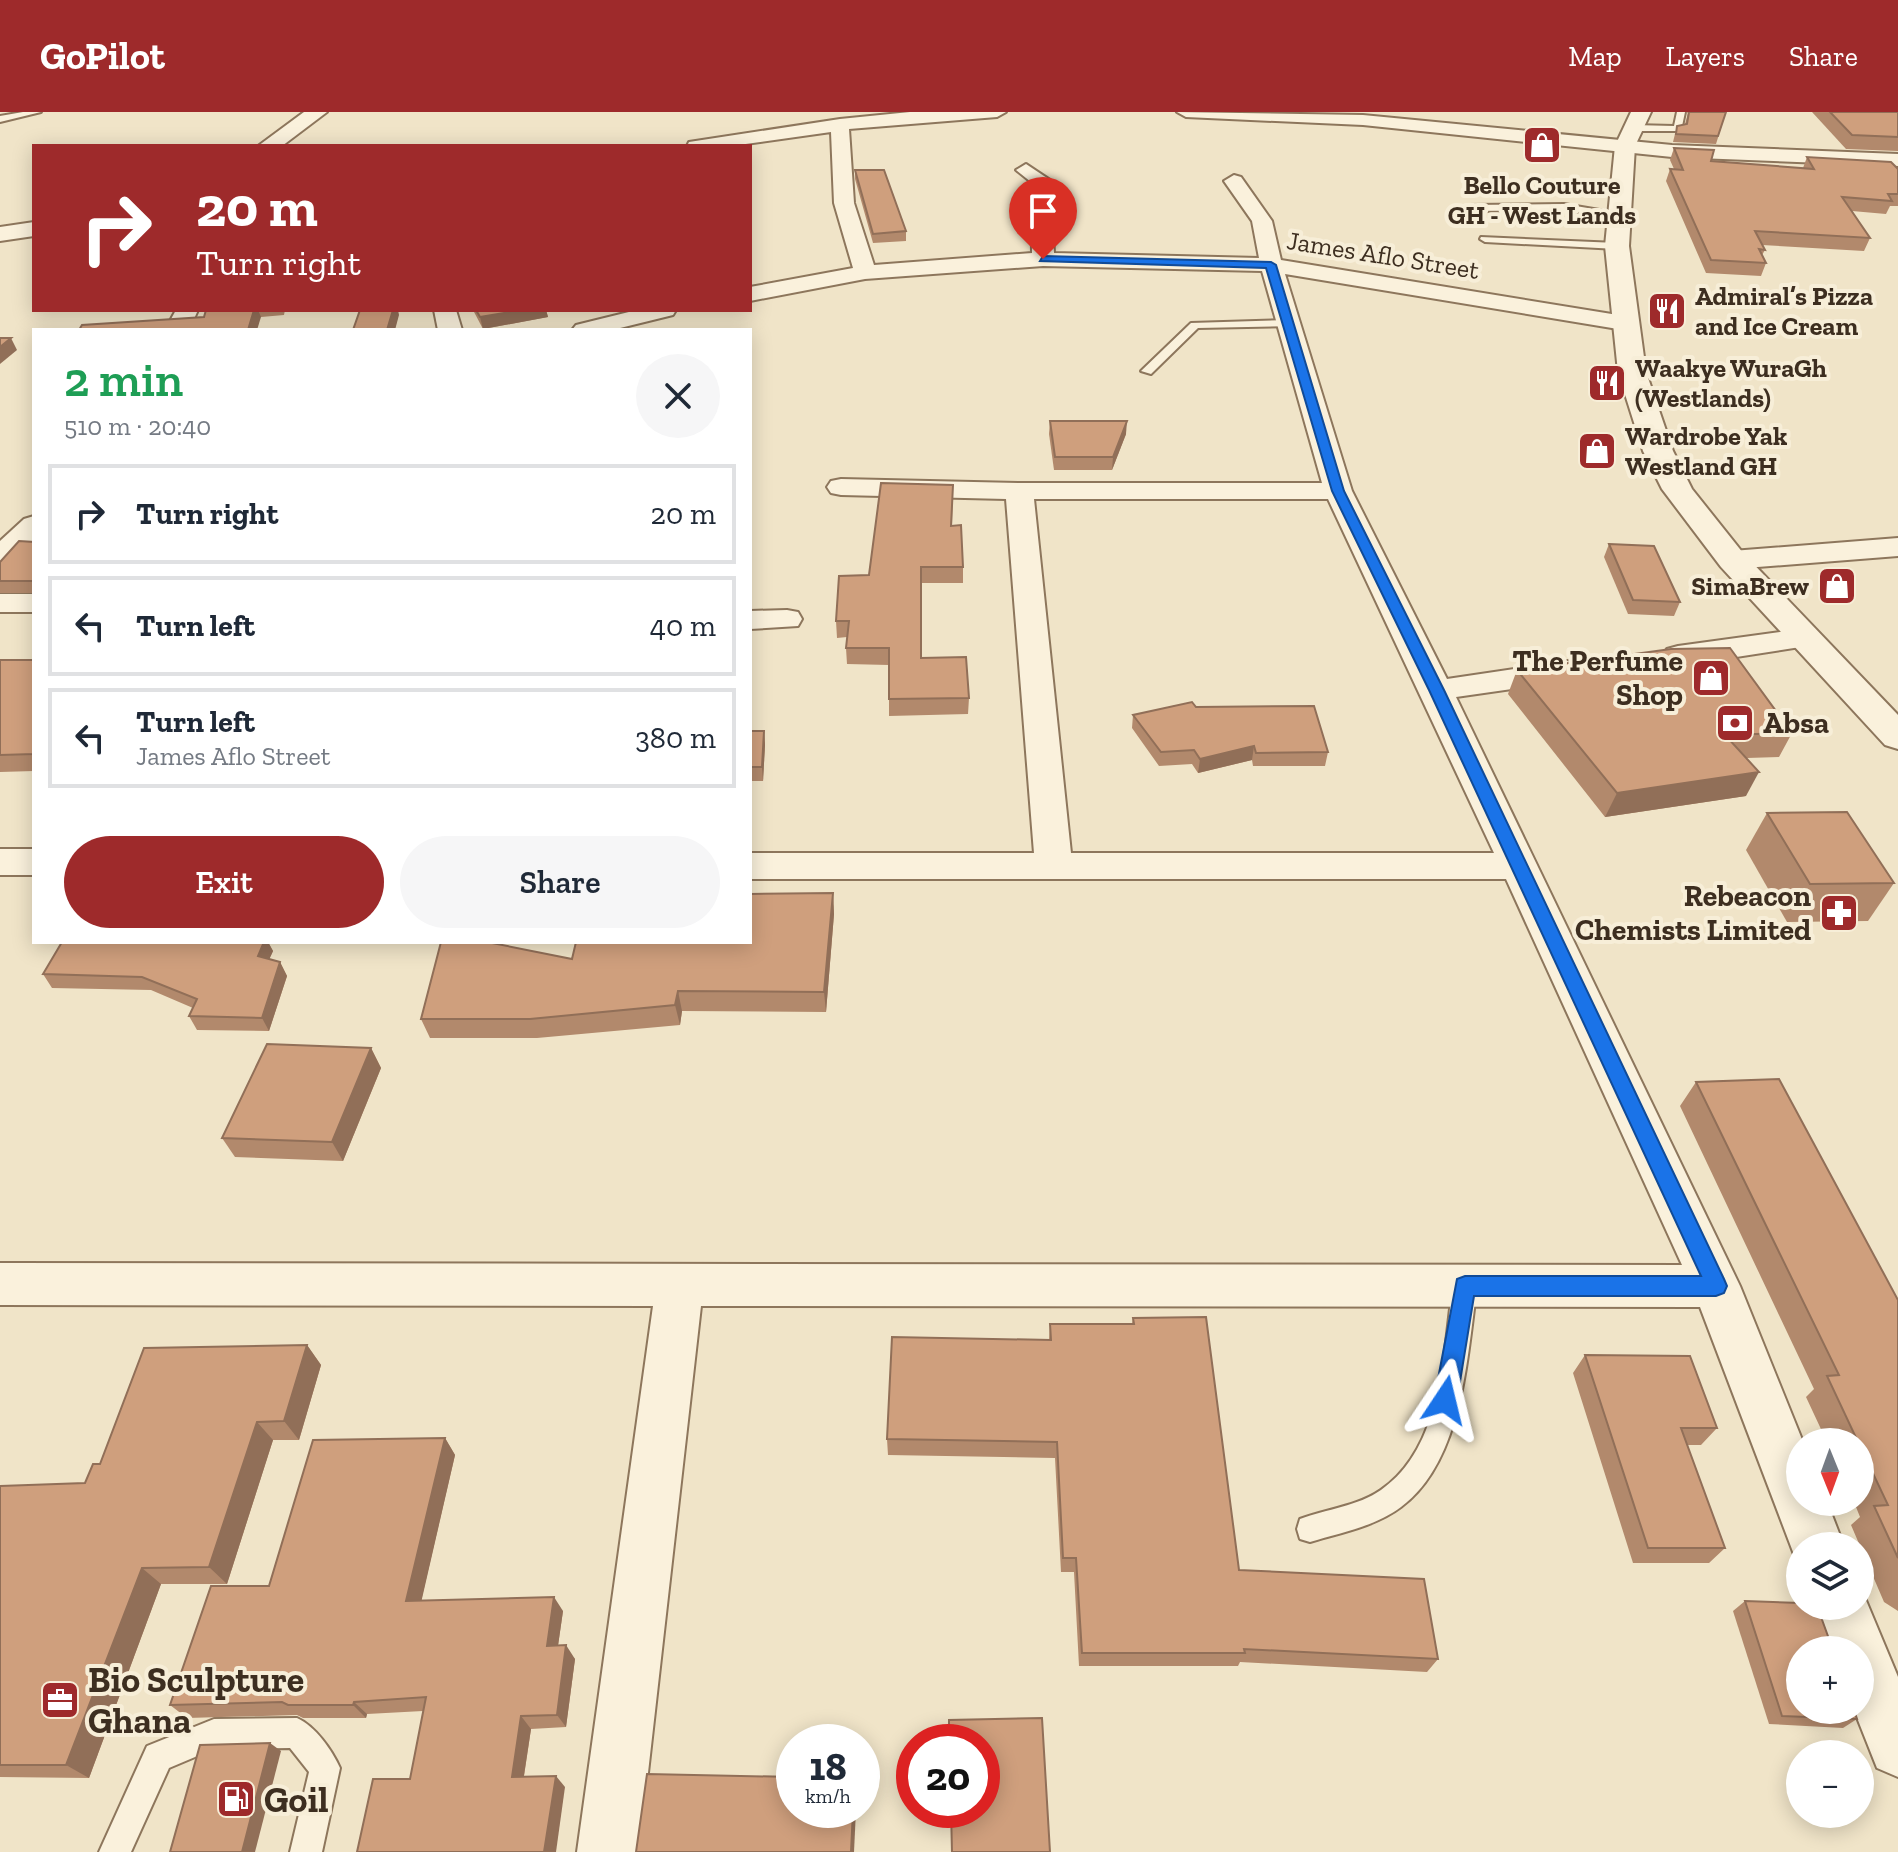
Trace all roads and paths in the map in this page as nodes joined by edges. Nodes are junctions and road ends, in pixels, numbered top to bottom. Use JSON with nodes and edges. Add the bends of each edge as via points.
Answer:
{"nodes":[{"id":1,"x":37,"y":112,"type":"edge"},
{"id":2,"x":317,"y":112,"type":"edge"},
{"id":3,"x":997,"y":112,"type":"edge"},
{"id":4,"x":1186,"y":112,"type":"edge"},
{"id":5,"x":1203,"y":112,"type":"edge"},
{"id":6,"x":1681,"y":112,"type":"edge"},
{"id":7,"x":1364,"y":116,"type":"edge"},
{"id":8,"x":0,"y":119,"type":"edge"},
{"id":9,"x":840,"y":124,"type":"junction"},
{"id":10,"x":1633,"y":128,"type":"edge"},
{"id":11,"x":271,"y":144,"type":"edge"},
{"id":12,"x":709,"y":144,"type":"edge"},
{"id":13,"x":1897,"y":161,"type":"edge"},
{"id":14,"x":1026,"y":170,"type":"dead end"},
{"id":15,"x":1234,"y":181,"type":"dead end"},
{"id":16,"x":1468,"y":208,"type":"dead end"},
{"id":17,"x":1618,"y":214,"type":"junction"},
{"id":18,"x":32,"y":229,"type":"edge"},
{"id":19,"x":0,"y":234,"type":"edge"},
{"id":20,"x":1485,"y":239,"type":"dead end"},
{"id":21,"x":1617,"y":246,"type":"junction"},
{"id":22,"x":1043,"y":259,"type":"junction"},
{"id":23,"x":1271,"y":265,"type":"junction"},
{"id":24,"x":865,"y":272,"type":"junction"},
{"id":25,"x":752,"y":294,"type":"edge"},
{"id":26,"x":657,"y":312,"type":"edge"},
{"id":27,"x":1624,"y":323,"type":"junction"},
{"id":28,"x":1290,"y":324,"type":"junction"},
{"id":29,"x":592,"y":328,"type":"edge"},
{"id":30,"x":1147,"y":371,"type":"dead end"},
{"id":31,"x":841,"y":487,"type":"dead end"},
{"id":32,"x":1019,"y":491,"type":"junction"},
{"id":33,"x":1338,"y":491,"type":"junction"},
{"id":34,"x":32,"y":527,"type":"edge"},
{"id":35,"x":1898,"y":547,"type":"edge"},
{"id":36,"x":0,"y":557,"type":"edge"},
{"id":37,"x":1732,"y":560,"type":"junction"},
{"id":38,"x":0,"y":603,"type":"edge"},
{"id":39,"x":32,"y":603,"type":"edge"},
{"id":40,"x":787,"y":619,"type":"dead end"},
{"id":41,"x":752,"y":620,"type":"edge"},
{"id":42,"x":1802,"y":638,"type":"junction"},
{"id":43,"x":1649,"y":660,"type":"edge"},
{"id":44,"x":1604,"y":666,"type":"edge"},
{"id":45,"x":1436,"y":690,"type":"junction"},
{"id":46,"x":1898,"y":737,"type":"edge"},
{"id":47,"x":0,"y":862,"type":"edge"},
{"id":48,"x":32,"y":862,"type":"edge"},
{"id":49,"x":752,"y":866,"type":"edge"},
{"id":50,"x":1518,"y":866,"type":"junction"},
{"id":51,"x":1054,"y":867,"type":"junction"},
{"id":52,"x":0,"y":1284,"type":"edge"},
{"id":53,"x":680,"y":1285,"type":"junction"},
{"id":54,"x":1465,"y":1286,"type":"junction"},
{"id":55,"x":1716,"y":1286,"type":"junction"},
{"id":56,"x":1786,"y":1466,"type":"edge"},
{"id":57,"x":1310,"y":1529,"type":"dead end"},
{"id":58,"x":1874,"y":1689,"type":"edge"},
{"id":59,"x":1898,"y":1747,"type":"edge"},
{"id":60,"x":115,"y":1852,"type":"edge"},
{"id":61,"x":306,"y":1852,"type":"edge"},
{"id":62,"x":608,"y":1852,"type":"edge"}],
"edges":[{"from":1,"to":8,"type":"lane"},
{"from":2,"to":11,"type":"street"},
{"from":3,"to":9,"type":"street"},
{"from":4,"to":5,"type":"street"},
{"from":5,"to":7,"type":"street"},
{"from":6,"to":10,"type":"lane","via":[[1678,129]]},
{"from":7,"to":10,"type":"street"},
{"from":9,"to":12,"type":"street"},
{"from":9,"to":24,"type":"street","via":[[844,203]]},
{"from":10,"to":13,"type":"street","via":[[1711,153]]},
{"from":10,"to":17,"type":"street"},
{"from":14,"to":22,"type":"street","via":[[1040,180],[1042,190]]},
{"from":15,"to":23,"type":"street","via":[[1262,221]]},
{"from":16,"to":17,"type":"lane","via":[[1564,207]]},
{"from":17,"to":21,"type":"street"},
{"from":18,"to":19,"type":"street"},
{"from":20,"to":21,"type":"lane"},
{"from":21,"to":27,"type":"street"},
{"from":22,"to":23,"type":"street","name":"James Aflo Street"},
{"from":22,"to":24,"type":"street","name":"James Aflo Street"},
{"from":23,"to":27,"type":"street","name":"James Aflo Street"},
{"from":23,"to":28,"type":"street"},
{"from":24,"to":25,"type":"street","name":"James Aflo Street"},
{"from":26,"to":29,"type":"street"},
{"from":27,"to":37,"type":"street","via":[[1632,372],[1658,451],[1684,499]]},
{"from":28,"to":30,"type":"lane","via":[[1195,325]]},
{"from":28,"to":33,"type":"street"},
{"from":31,"to":32,"type":"street"},
{"from":32,"to":33,"type":"street"},
{"from":32,"to":51,"type":"street"},
{"from":33,"to":45,"type":"street"},
{"from":34,"to":36,"type":"street"},
{"from":35,"to":37,"type":"street"},
{"from":37,"to":42,"type":"street"},
{"from":38,"to":39,"type":"street"},
{"from":40,"to":41,"type":"street"},
{"from":42,"to":43,"type":"street"},
{"from":42,"to":46,"type":"street"},
{"from":44,"to":45,"type":"street"},
{"from":45,"to":50,"type":"street"},
{"from":47,"to":48,"type":"street"},
{"from":49,"to":51,"type":"street"},
{"from":50,"to":51,"type":"street"},
{"from":50,"to":55,"type":"street"},
{"from":52,"to":53,"type":"street"},
{"from":53,"to":54,"type":"street"},
{"from":53,"to":62,"type":"street"},
{"from":54,"to":55,"type":"street"},
{"from":54,"to":57,"type":"lane","via":[[1435,1441],[1415,1478],[1392,1498]]},
{"from":55,"to":56,"type":"street"},
{"from":58,"to":59,"type":"street"},
{"from":60,"to":61,"type":"lane","via":[[158,1757],[214,1734],[297,1733],[325,1768]]}]}
